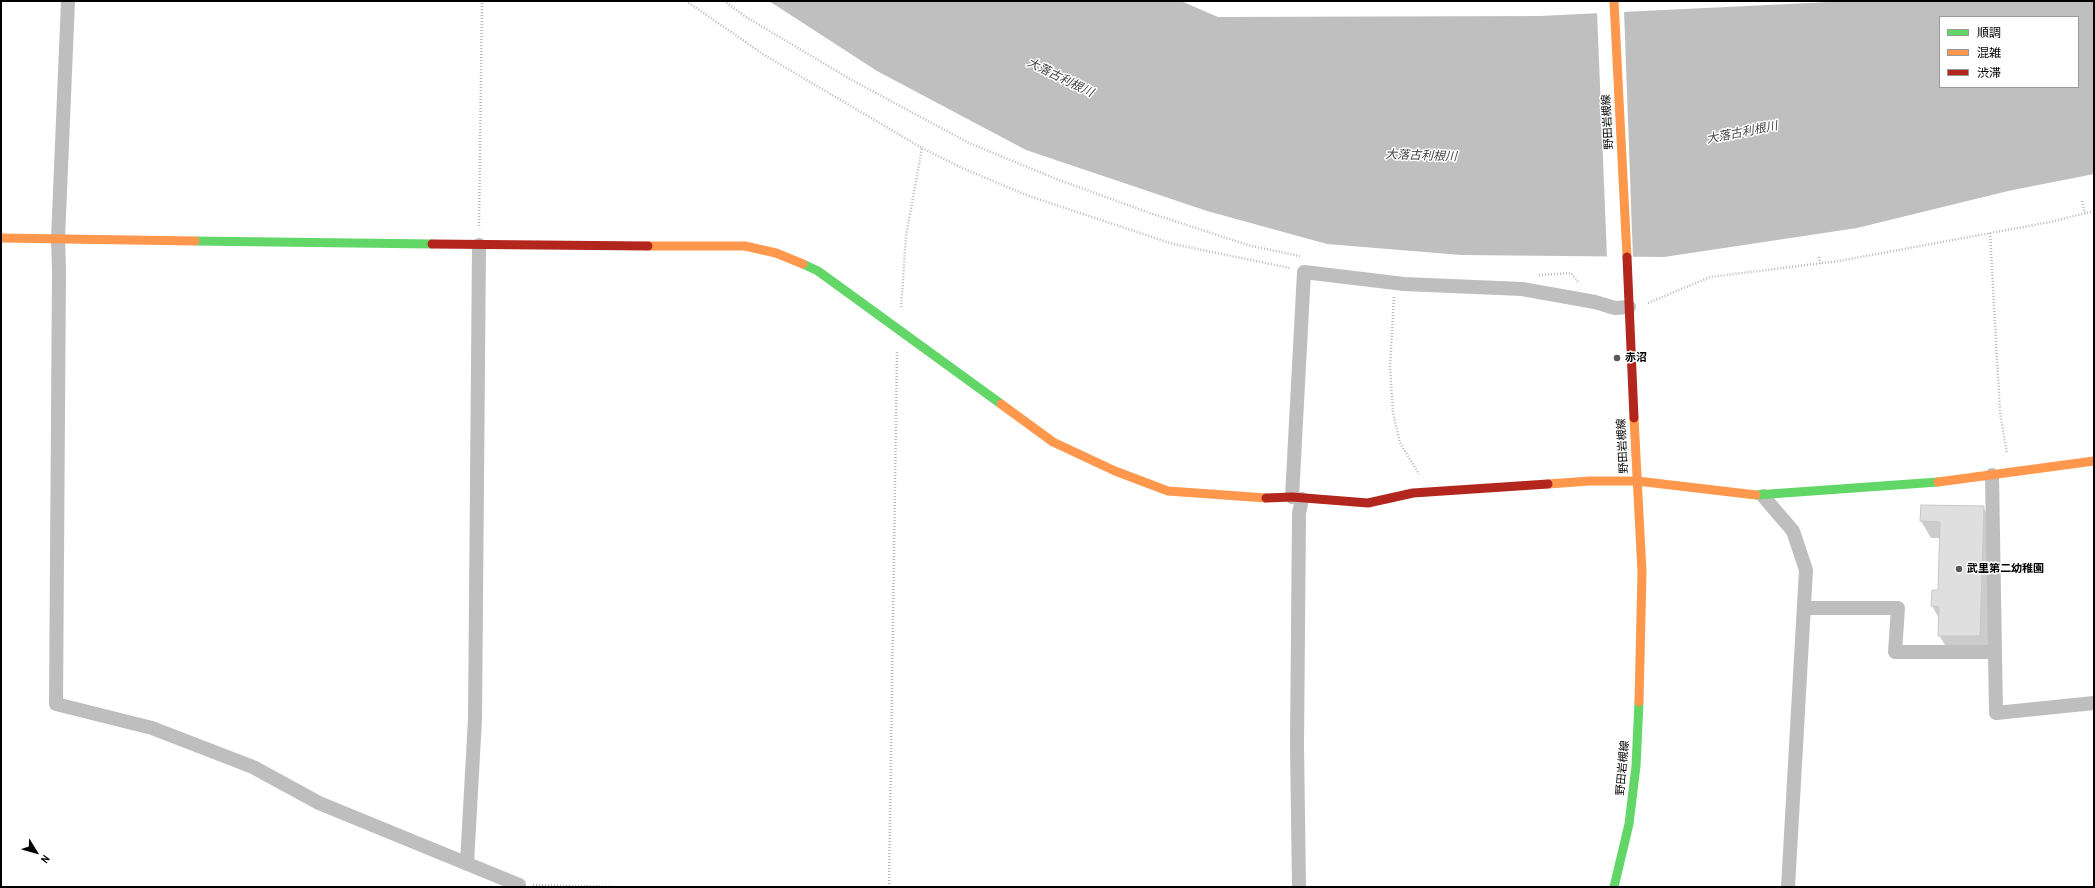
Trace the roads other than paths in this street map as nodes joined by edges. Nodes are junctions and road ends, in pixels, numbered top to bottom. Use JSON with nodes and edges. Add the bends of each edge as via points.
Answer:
{"nodes":[{"id":1,"x":68,"y":1,"type":"edge"},
{"id":2,"x":1614,"y":5,"type":"edge"},
{"id":3,"x":1,"y":238,"type":"edge"},
{"id":4,"x":58,"y":239,"type":"junction"},
{"id":5,"x":479,"y":245,"type":"junction"},
{"id":6,"x":1629,"y":307,"type":"junction"},
{"id":7,"x":2094,"y":461,"type":"edge"},
{"id":8,"x":1992,"y":475,"type":"junction"},
{"id":9,"x":1637,"y":481,"type":"junction"},
{"id":10,"x":1763,"y":496,"type":"junction"},
{"id":11,"x":1297,"y":498,"type":"junction"},
{"id":12,"x":1804,"y":608,"type":"junction"},
{"id":13,"x":1995,"y":652,"type":"junction"},
{"id":14,"x":2094,"y":703,"type":"edge"},
{"id":15,"x":467,"y":863,"type":"junction"},
{"id":16,"x":519,"y":886,"type":"edge"},
{"id":17,"x":1300,"y":887,"type":"edge"},
{"id":18,"x":1614,"y":887,"type":"edge"},
{"id":19,"x":1788,"y":887,"type":"edge"}],
"edges":[{"from":1,"to":4,"type":"street"},
{"from":2,"to":6,"type":"street","name":"野田岩槻線"},
{"from":3,"to":4,"type":"street"},
{"from":4,"to":5,"type":"street"},
{"from":4,"to":15,"type":"street","via":[[56,704],[152,728],[253,767],[320,803]]},
{"from":5,"to":11,"type":"street","via":[[745,246],[776,253],[818,271],[1053,442],[1115,471],[1168,491]]},
{"from":5,"to":15,"type":"street","via":[[475,720]]},
{"from":6,"to":9,"type":"street","name":"野田岩槻線"},
{"from":6,"to":11,"type":"street","via":[[1615,308],[1522,289],[1395,283],[1304,272]]},
{"from":7,"to":8,"type":"street"},
{"from":8,"to":10,"type":"street"},
{"from":8,"to":13,"type":"street"},
{"from":9,"to":10,"type":"street"},
{"from":9,"to":11,"type":"street","via":[[1590,481],[1413,493],[1368,503]]},
{"from":9,"to":18,"type":"street","name":"野田岩槻線","via":[[1642,572],[1636,766],[1630,824]]},
{"from":10,"to":12,"type":"street","via":[[1793,531],[1806,570]]},
{"from":11,"to":17,"type":"street"},
{"from":12,"to":13,"type":"street","via":[[1898,608],[1895,652]]},
{"from":12,"to":19,"type":"street"},
{"from":13,"to":14,"type":"street","via":[[1996,713]]},
{"from":15,"to":16,"type":"street"}]}
